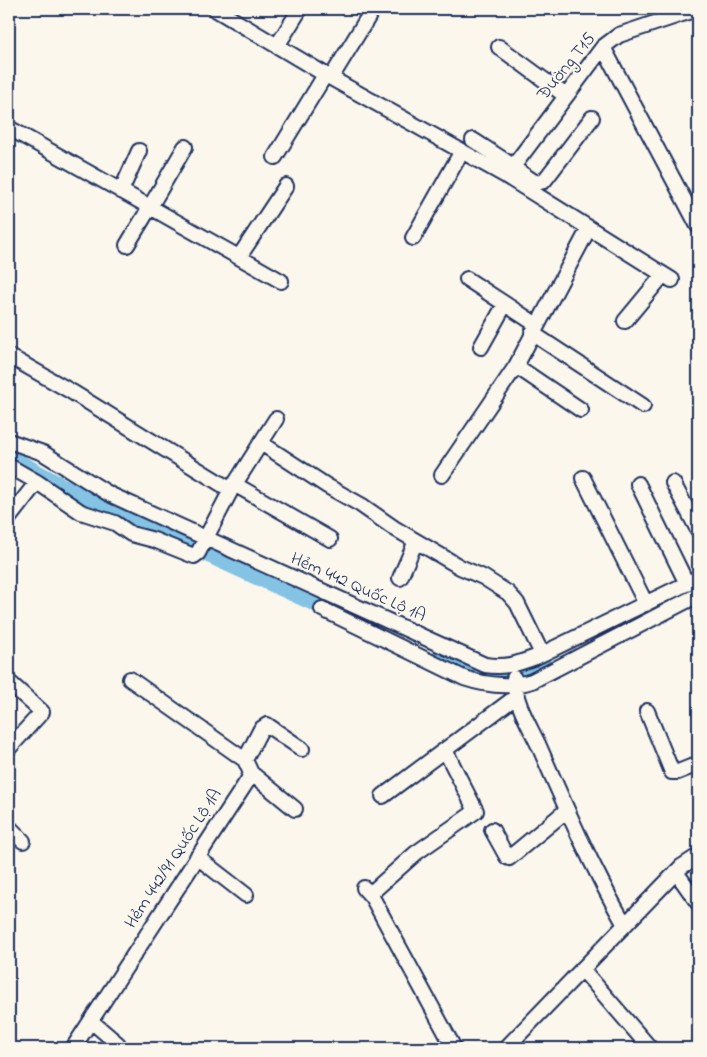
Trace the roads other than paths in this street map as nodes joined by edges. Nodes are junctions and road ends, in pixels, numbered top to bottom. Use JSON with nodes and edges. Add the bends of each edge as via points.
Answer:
{"nodes":[{"id":1,"x":300,"y":9,"type":"edge"},
{"id":2,"x":372,"y":9,"type":"edge"},
{"id":3,"x":223,"y":11,"type":"edge"},
{"id":4,"x":697,"y":12,"type":"edge"},
{"id":5,"x":277,"y":46,"type":"junction"},
{"id":6,"x":499,"y":46,"type":"dead end"},
{"id":7,"x":603,"y":47,"type":"junction"},
{"id":8,"x":328,"y":76,"type":"junction"},
{"id":9,"x":566,"y":96,"type":"junction"},
{"id":10,"x":592,"y":118,"type":"dead end"},
{"id":11,"x":9,"y":128,"type":"edge"},
{"id":12,"x":472,"y":140,"type":"dead end"},
{"id":13,"x":185,"y":147,"type":"dead end"},
{"id":14,"x":139,"y":151,"type":"dead end"},
{"id":15,"x":462,"y":151,"type":"junction"},
{"id":16,"x":275,"y":157,"type":"dead end"},
{"id":17,"x":510,"y":170,"type":"junction"},
{"id":18,"x":286,"y":186,"type":"dead end"},
{"id":19,"x":121,"y":191,"type":"junction"},
{"id":20,"x":150,"y":207,"type":"junction"},
{"id":21,"x":698,"y":226,"type":"edge"},
{"id":22,"x":589,"y":228,"type":"junction"},
{"id":23,"x":413,"y":238,"type":"dead end"},
{"id":24,"x":127,"y":244,"type":"dead end"},
{"id":25,"x":239,"y":257,"type":"junction"},
{"id":26,"x":467,"y":279,"type":"dead end"},
{"id":27,"x":281,"y":282,"type":"dead end"},
{"id":28,"x":505,"y":304,"type":"junction"},
{"id":29,"x":625,"y":321,"type":"dead end"},
{"id":30,"x":535,"y":329,"type":"junction"},
{"id":31,"x":480,"y":347,"type":"dead end"},
{"id":32,"x":9,"y":356,"type":"edge"},
{"id":33,"x":516,"y":366,"type":"junction"},
{"id":34,"x":643,"y":406,"type":"dead end"},
{"id":35,"x":581,"y":410,"type":"dead end"},
{"id":36,"x":276,"y":419,"type":"dead end"},
{"id":37,"x":9,"y":441,"type":"edge"},
{"id":38,"x":261,"y":443,"type":"junction"},
{"id":39,"x":9,"y":466,"type":"edge"},
{"id":40,"x":442,"y":475,"type":"dead end"},
{"id":41,"x":583,"y":478,"type":"dead end"},
{"id":42,"x":37,"y":482,"type":"junction"},
{"id":43,"x":673,"y":483,"type":"dead end"},
{"id":44,"x":638,"y":484,"type":"dead end"},
{"id":45,"x":232,"y":487,"type":"junction"},
{"id":46,"x":9,"y":518,"type":"edge"},
{"id":47,"x":698,"y":530,"type":"edge"},
{"id":48,"x":330,"y":539,"type":"dead end"},
{"id":49,"x":416,"y":541,"type":"junction"},
{"id":50,"x":202,"y":544,"type":"junction"},
{"id":51,"x":400,"y":578,"type":"dead end"},
{"id":52,"x":693,"y":581,"type":"edge"},
{"id":53,"x":698,"y":595,"type":"edge"},
{"id":54,"x":646,"y":604,"type":"junction"},
{"id":55,"x":322,"y":609,"type":"dead end"},
{"id":56,"x":542,"y":654,"type":"junction"},
{"id":57,"x":515,"y":678,"type":"junction"},
{"id":58,"x":130,"y":679,"type":"dead end"},
{"id":59,"x":9,"y":682,"type":"edge"},
{"id":60,"x":647,"y":711,"type":"dead end"},
{"id":61,"x":9,"y":748,"type":"edge"},
{"id":62,"x":302,"y":749,"type":"dead end"},
{"id":63,"x":445,"y":750,"type":"junction"},
{"id":64,"x":245,"y":760,"type":"junction"},
{"id":65,"x":698,"y":764,"type":"edge"},
{"id":66,"x":251,"y":773,"type":"junction"},
{"id":67,"x":384,"y":796,"type":"dead end"},
{"id":68,"x":295,"y":809,"type":"dead end"},
{"id":69,"x":567,"y":810,"type":"junction"},
{"id":70,"x":9,"y":827,"type":"edge"},
{"id":71,"x":492,"y":830,"type":"dead end"},
{"id":72,"x":23,"y":841,"type":"dead end"},
{"id":73,"x":698,"y":856,"type":"edge"},
{"id":74,"x":198,"y":857,"type":"junction"},
{"id":75,"x":676,"y":872,"type":"junction"},
{"id":76,"x":246,"y":895,"type":"dead end"},
{"id":77,"x":698,"y":903,"type":"edge"},
{"id":78,"x":625,"y":925,"type":"junction"},
{"id":79,"x":582,"y":969,"type":"junction"},
{"id":80,"x":91,"y":1021,"type":"junction"},
{"id":81,"x":73,"y":1048,"type":"edge"},
{"id":82,"x":116,"y":1048,"type":"edge"},
{"id":83,"x":454,"y":1048,"type":"edge"},
{"id":84,"x":506,"y":1048,"type":"edge"},
{"id":85,"x":650,"y":1048,"type":"edge"}],
"edges":[{"from":1,"to":5,"type":"street"},
{"from":2,"to":8,"type":"street"},
{"from":3,"to":5,"type":"street"},
{"from":4,"to":7,"type":"street","name":"Đường T15","via":[[619,34]]},
{"from":5,"to":8,"type":"street"},
{"from":6,"to":9,"type":"street"},
{"from":7,"to":9,"type":"street","name":"Đường T15"},
{"from":7,"to":21,"type":"street"},
{"from":8,"to":15,"type":"street"},
{"from":8,"to":16,"type":"street"},
{"from":9,"to":17,"type":"street","name":"Đường T15"},
{"from":10,"to":17,"type":"street","via":[[544,181],[536,183]]},
{"from":11,"to":19,"type":"street"},
{"from":12,"to":17,"type":"street"},
{"from":13,"to":20,"type":"street"},
{"from":14,"to":19,"type":"street"},
{"from":15,"to":17,"type":"street"},
{"from":15,"to":23,"type":"street"},
{"from":17,"to":22,"type":"street"},
{"from":18,"to":25,"type":"street"},
{"from":19,"to":20,"type":"street"},
{"from":20,"to":24,"type":"street"},
{"from":20,"to":25,"type":"street"},
{"from":22,"to":29,"type":"street","via":[[668,278]]},
{"from":22,"to":30,"type":"street"},
{"from":25,"to":27,"type":"street"},
{"from":26,"to":28,"type":"street"},
{"from":28,"to":30,"type":"street"},
{"from":28,"to":31,"type":"street"},
{"from":30,"to":33,"type":"street"},
{"from":30,"to":34,"type":"street"},
{"from":32,"to":45,"type":"street"},
{"from":33,"to":35,"type":"street"},
{"from":33,"to":40,"type":"street"},
{"from":36,"to":38,"type":"street"},
{"from":37,"to":50,"type":"street","name":"Hẻm 442 Quốc Lộ 1A","via":[[43,453],[109,494]]},
{"from":38,"to":45,"type":"street"},
{"from":38,"to":49,"type":"street"},
{"from":39,"to":42,"type":"street"},
{"from":41,"to":54,"type":"street"},
{"from":42,"to":46,"type":"street"},
{"from":42,"to":50,"type":"street","via":[[81,512],[115,523],[131,534],[191,556],[196,556]]},
{"from":43,"to":47,"type":"street"},
{"from":44,"to":52,"type":"street"},
{"from":45,"to":48,"type":"street"},
{"from":45,"to":50,"type":"street"},
{"from":49,"to":51,"type":"street"},
{"from":49,"to":56,"type":"street","via":[[508,592],[517,603]]},
{"from":50,"to":57,"type":"street","name":"Hẻm 442 Quốc Lộ 1A","via":[[472,660],[498,666]]},
{"from":52,"to":54,"type":"street","name":"Hẻm 442 Quốc Lộ 1A"},
{"from":53,"to":57,"type":"street","via":[[532,681]]},
{"from":54,"to":56,"type":"street","name":"Hẻm 442 Quốc Lộ 1A"},
{"from":55,"to":57,"type":"street","via":[[464,678],[488,683]]},
{"from":56,"to":57,"type":"street","name":"Hẻm 442 Quốc Lộ 1A"},
{"from":57,"to":63,"type":"street"},
{"from":57,"to":69,"type":"street"},
{"from":58,"to":64,"type":"street"},
{"from":59,"to":61,"type":"street","via":[[42,712]]},
{"from":60,"to":65,"type":"street","via":[[672,772]]},
{"from":62,"to":64,"type":"street","via":[[267,725],[261,729]]},
{"from":63,"to":67,"type":"street"},
{"from":63,"to":83,"type":"street","via":[[476,811],[367,891]]},
{"from":64,"to":66,"type":"street"},
{"from":66,"to":68,"type":"street"},
{"from":66,"to":74,"type":"street","name":"Hẻm 442/91 Quốc Lộ 1A"},
{"from":69,"to":71,"type":"street","via":[[509,858]]},
{"from":69,"to":78,"type":"street"},
{"from":70,"to":72,"type":"street"},
{"from":73,"to":75,"type":"street"},
{"from":74,"to":76,"type":"street"},
{"from":74,"to":80,"type":"street","name":"Hẻm 442/91 Quốc Lộ 1A"},
{"from":75,"to":77,"type":"street"},
{"from":75,"to":78,"type":"street"},
{"from":78,"to":79,"type":"street"},
{"from":79,"to":84,"type":"street"},
{"from":79,"to":85,"type":"street"},
{"from":80,"to":81,"type":"street","name":"Hẻm 442/91 Quốc Lộ 1A"},
{"from":80,"to":82,"type":"street","via":[[118,1044]]}]}
